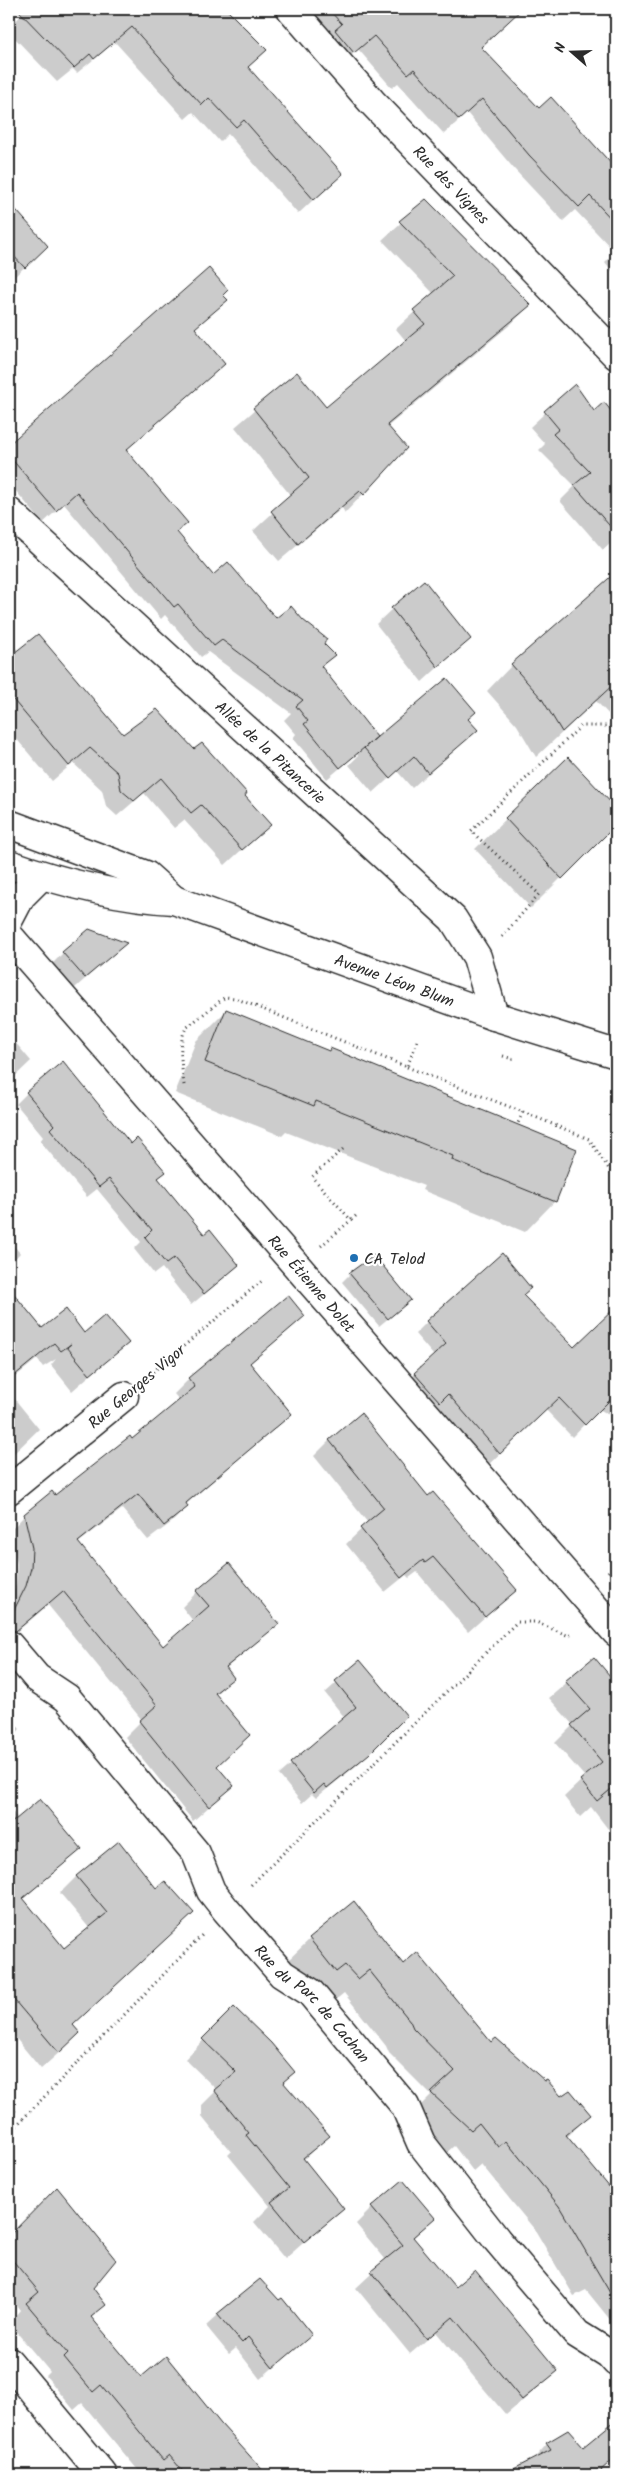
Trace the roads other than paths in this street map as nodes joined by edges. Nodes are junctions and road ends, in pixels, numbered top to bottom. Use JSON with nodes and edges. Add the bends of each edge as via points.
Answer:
{"nodes":[{"id":1,"x":290,"y":9,"type":"edge"},
{"id":2,"x":616,"y":355,"type":"edge"},
{"id":3,"x":9,"y":512,"type":"edge"},
{"id":4,"x":9,"y":824,"type":"edge"},
{"id":5,"x":9,"y":864,"type":"edge"},
{"id":6,"x":41,"y":876,"type":"junction"},
{"id":7,"x":174,"y":900,"type":"junction"},
{"id":8,"x":9,"y":919,"type":"edge"},
{"id":9,"x":9,"y":936,"type":"edge"},
{"id":10,"x":494,"y":1016,"type":"junction"},
{"id":11,"x":616,"y":1054,"type":"edge"},
{"id":12,"x":124,"y":1396,"type":"road end"},
{"id":13,"x":9,"y":1490,"type":"edge"},
{"id":14,"x":616,"y":1632,"type":"edge"},
{"id":15,"x":9,"y":1645,"type":"edge"},
{"id":16,"x":9,"y":2362,"type":"edge"},
{"id":17,"x":616,"y":2362,"type":"edge"},
{"id":18,"x":103,"y":2475,"type":"edge"}],
"edges":[{"from":1,"to":2,"type":"street","name":"Rue des Vignes","via":[[363,111]]},
{"from":3,"to":10,"type":"street","name":"Allée de la Pitancerie","via":[[453,919],[480,964]]},
{"from":4,"to":7,"type":"street","name":"Avenue Léon Blum","via":[[146,875]]},
{"from":5,"to":6,"type":"street","name":"Avenue Léon Blum"},
{"from":6,"to":7,"type":"street","name":"Avenue Léon Blum","via":[[137,898]]},
{"from":6,"to":8,"type":"street","via":[[21,896]]},
{"from":7,"to":10,"type":"street","name":"Avenue Léon Blum"},
{"from":9,"to":14,"type":"street","name":"Rue Étienne Dolet"},
{"from":10,"to":11,"type":"street","name":"Avenue Léon Blum"},
{"from":12,"to":13,"type":"street","name":"Rue Georges Vigor"},
{"from":15,"to":17,"type":"street","name":"Rue du Parc de Cachan","via":[[37,1678],[67,1698],[196,1853],[211,1891],[226,1910],[282,1974],[310,1992],[404,2106],[421,2143],[496,2240],[577,2334]]},
{"from":16,"to":18,"type":"street"}]}
